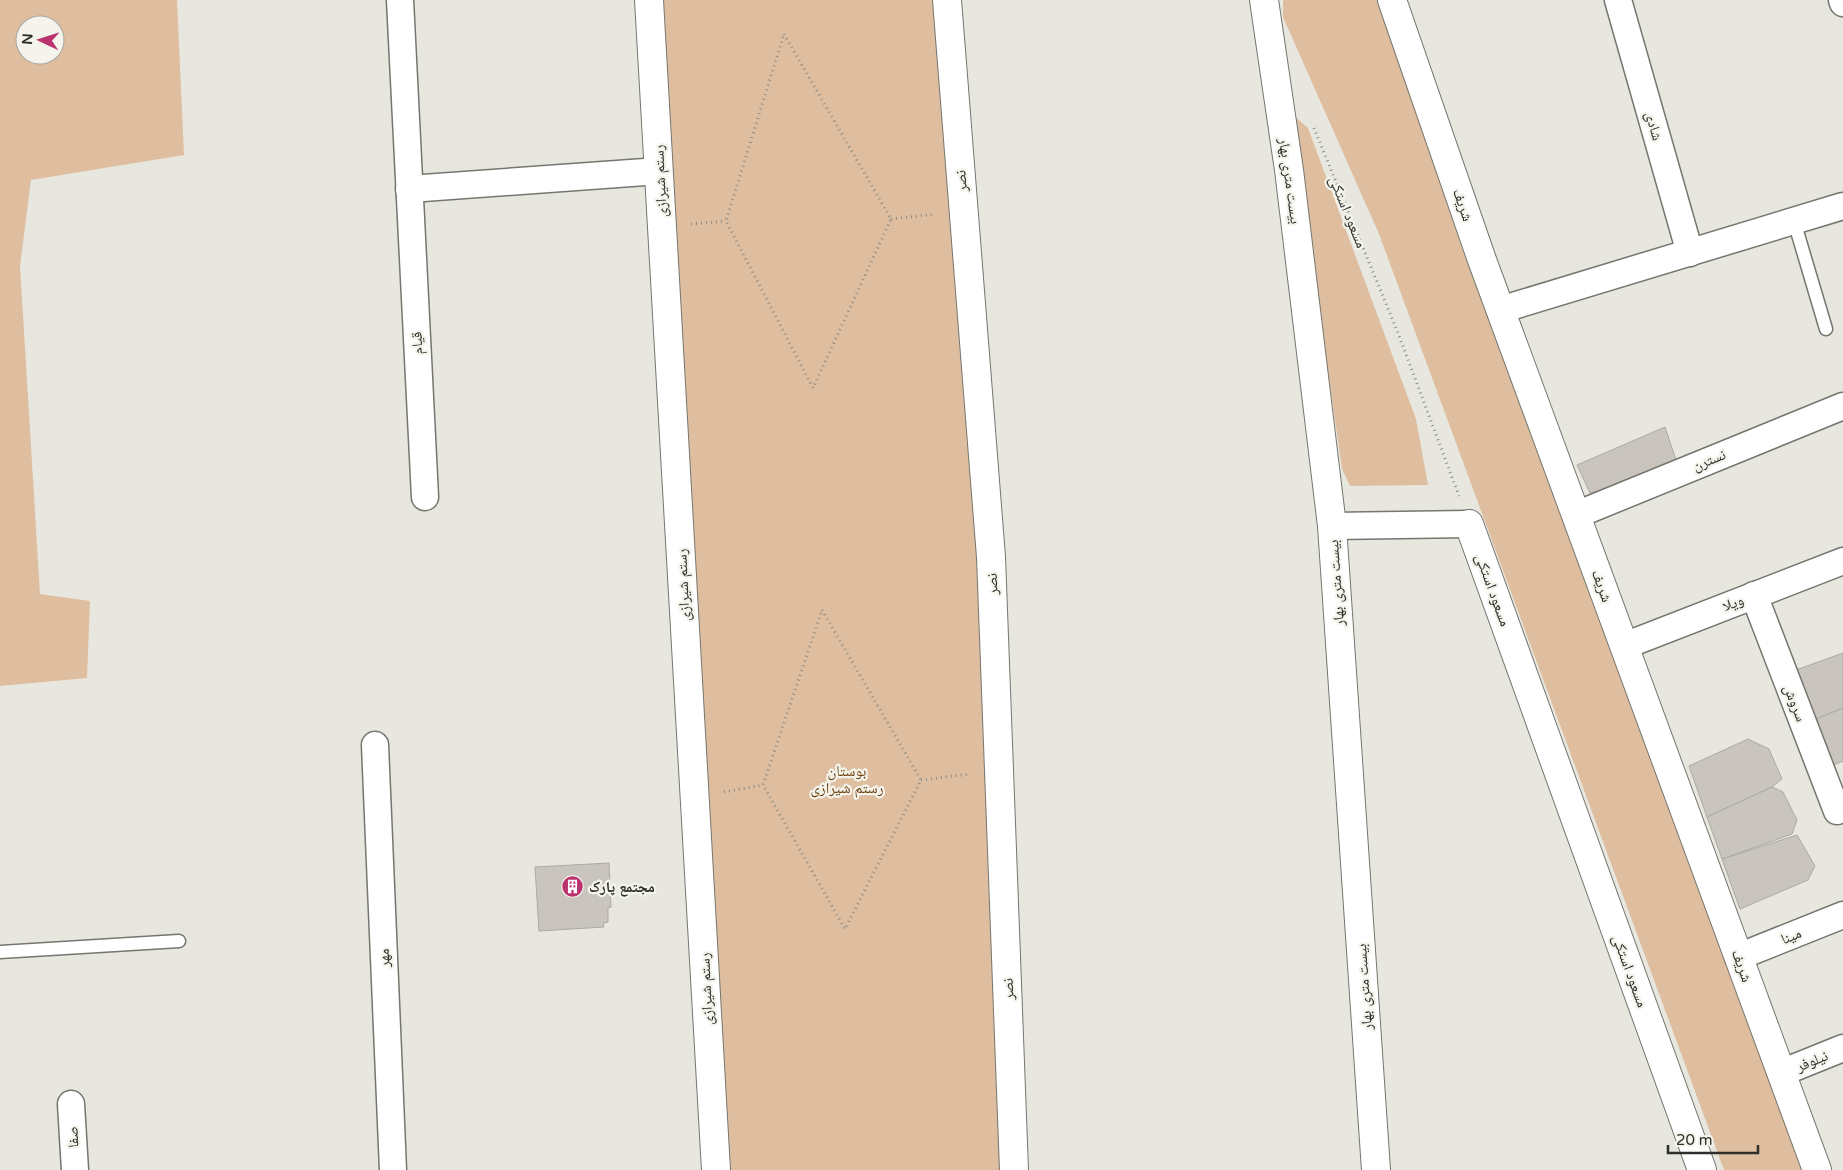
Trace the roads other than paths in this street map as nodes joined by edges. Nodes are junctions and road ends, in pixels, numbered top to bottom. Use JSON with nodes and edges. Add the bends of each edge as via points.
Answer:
{"nodes":[{"id":1,"x":400,"y":0,"type":"edge"},
{"id":2,"x":649,"y":0,"type":"edge"},
{"id":3,"x":946,"y":0,"type":"edge"},
{"id":4,"x":1264,"y":0,"type":"edge"},
{"id":5,"x":1392,"y":0,"type":"edge"},
{"id":6,"x":1618,"y":0,"type":"edge"},
{"id":7,"x":659,"y":171,"type":"junction"},
{"id":8,"x":409,"y":189,"type":"junction"},
{"id":9,"x":1843,"y":206,"type":"edge"},
{"id":10,"x":1794,"y":221,"type":"junction"},
{"id":11,"x":1690,"y":253,"type":"junction"},
{"id":12,"x":1500,"y":310,"type":"junction"},
{"id":13,"x":1826,"y":328,"type":"dead end"},
{"id":14,"x":1843,"y":406,"type":"edge"},
{"id":15,"x":424,"y":497,"type":"dead end"},
{"id":16,"x":1576,"y":515,"type":"junction"},
{"id":17,"x":1470,"y":524,"type":"joint"},
{"id":18,"x":1332,"y":526,"type":"junction"},
{"id":19,"x":1843,"y":561,"type":"edge"},
{"id":20,"x":1754,"y":595,"type":"junction"},
{"id":21,"x":1624,"y":646,"type":"junction"},
{"id":22,"x":375,"y":745,"type":"dead end"},
{"id":23,"x":1837,"y":811,"type":"dead end"},
{"id":24,"x":1843,"y":915,"type":"edge"},
{"id":25,"x":179,"y":941,"type":"dead end"},
{"id":26,"x":0,"y":952,"type":"edge"},
{"id":27,"x":1738,"y":957,"type":"junction"},
{"id":28,"x":1843,"y":1048,"type":"edge"},
{"id":29,"x":1781,"y":1074,"type":"junction"},
{"id":30,"x":71,"y":1104,"type":"dead end"},
{"id":31,"x":75,"y":1170,"type":"edge"},
{"id":32,"x":393,"y":1170,"type":"edge"},
{"id":33,"x":716,"y":1170,"type":"edge"},
{"id":34,"x":1014,"y":1170,"type":"edge"},
{"id":35,"x":1376,"y":1170,"type":"edge"},
{"id":36,"x":1702,"y":1170,"type":"edge"},
{"id":37,"x":1817,"y":1170,"type":"edge"}],
"edges":[{"from":1,"to":8,"type":"street","name":"قیام"},
{"from":2,"to":7,"type":"street","name":"رستم شیرازی"},
{"from":3,"to":34,"type":"street","name":"نصر","via":[[991,557]]},
{"from":4,"to":18,"type":"street","name":"بیست متری بهار","via":[[1289,170]]},
{"from":5,"to":12,"type":"street","name":"شریف"},
{"from":6,"to":11,"type":"street","name":"شادی"},
{"from":7,"to":8,"type":"street"},
{"from":7,"to":33,"type":"street","name":"رستم شیرازی"},
{"from":8,"to":15,"type":"street","name":"قیام"},
{"from":9,"to":10,"type":"street"},
{"from":10,"to":11,"type":"street"},
{"from":10,"to":13,"type":"lane"},
{"from":11,"to":12,"type":"street"},
{"from":12,"to":16,"type":"street","name":"شریف"},
{"from":14,"to":16,"type":"street","name":"نسترن"},
{"from":16,"to":21,"type":"street","name":"شریف"},
{"from":17,"to":18,"type":"street"},
{"from":17,"to":36,"type":"street","name":"مسعود استکی"},
{"from":18,"to":35,"type":"street","name":"بیست متری بهار"},
{"from":19,"to":20,"type":"street","name":"ویلا"},
{"from":20,"to":21,"type":"street","name":"ویلا"},
{"from":20,"to":23,"type":"street","name":"سروش"},
{"from":21,"to":27,"type":"street","name":"شریف"},
{"from":22,"to":32,"type":"street","name":"مهر"},
{"from":24,"to":27,"type":"street","name":"مینا"},
{"from":25,"to":26,"type":"lane"},
{"from":27,"to":29,"type":"street","name":"شریف"},
{"from":28,"to":29,"type":"street","name":"نیلوفر"},
{"from":29,"to":37,"type":"street","name":"شریف"},
{"from":30,"to":31,"type":"street","name":"صفا"}]}
